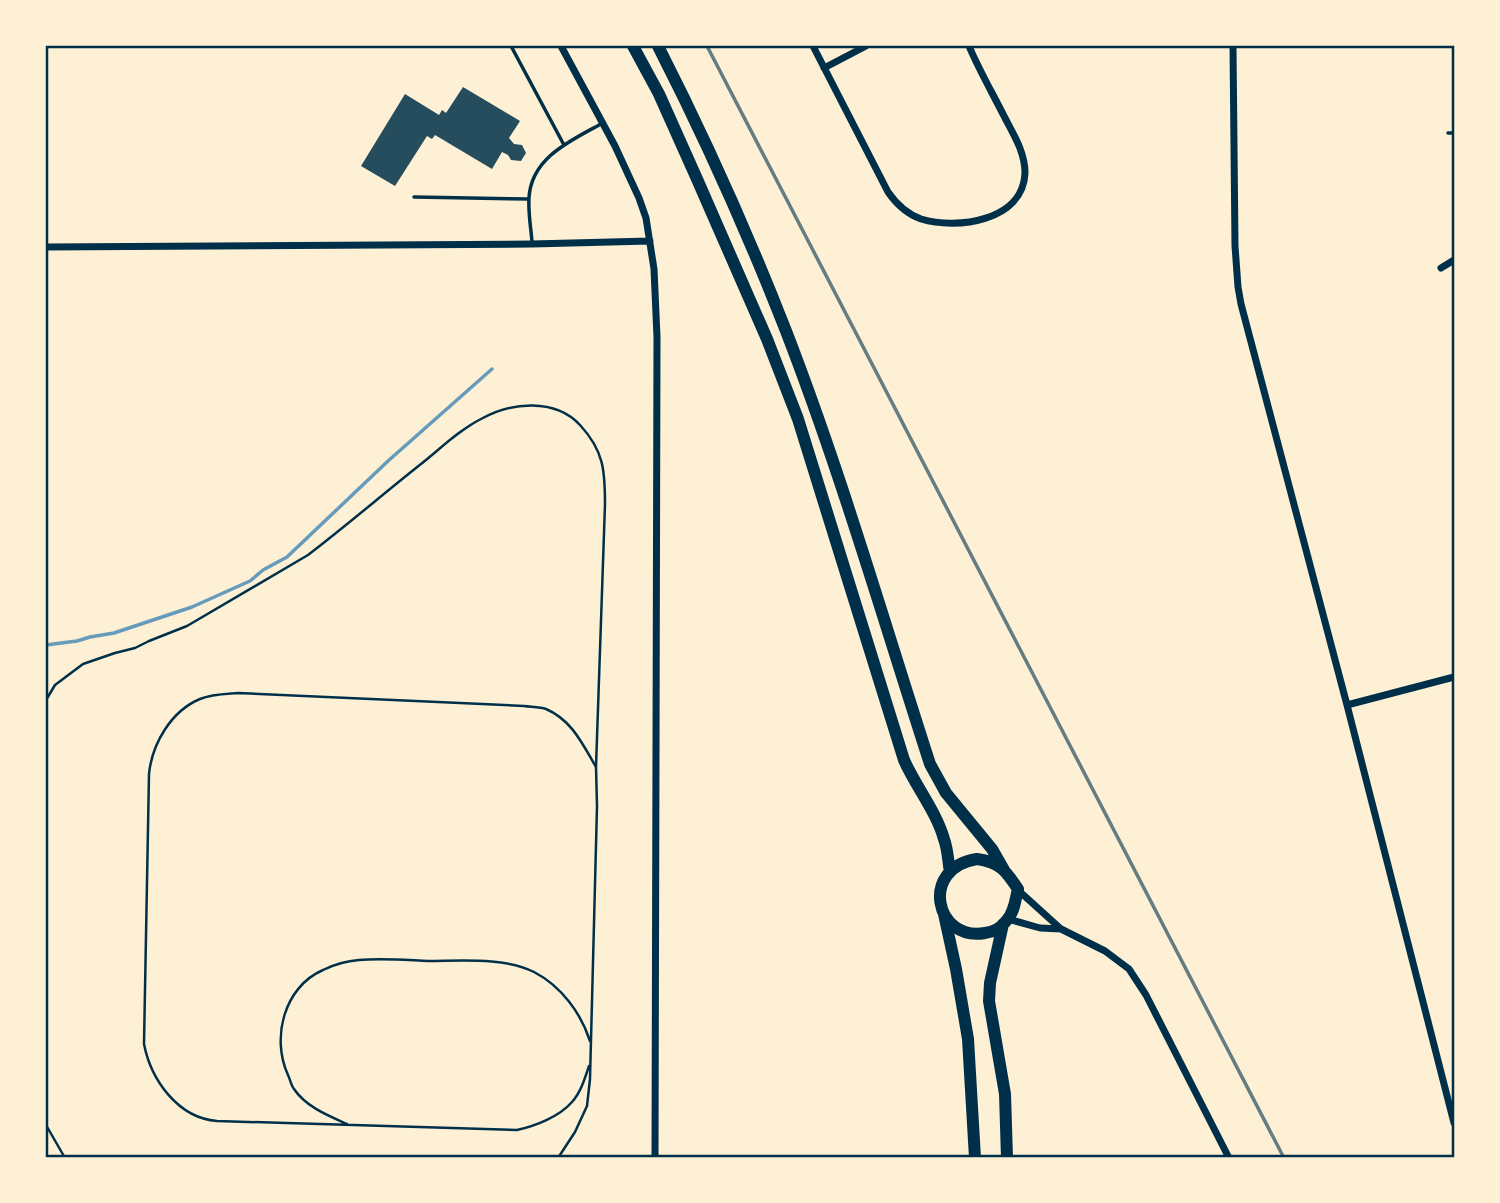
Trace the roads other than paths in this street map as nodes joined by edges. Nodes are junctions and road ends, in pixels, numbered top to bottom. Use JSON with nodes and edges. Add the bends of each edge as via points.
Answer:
{"nodes":[{"id":1,"x":511,"y":46,"type":"edge"},
{"id":2,"x":561,"y":46,"type":"edge"},
{"id":3,"x":633,"y":46,"type":"edge"},
{"id":4,"x":658,"y":46,"type":"edge"},
{"id":5,"x":813,"y":46,"type":"edge"},
{"id":6,"x":866,"y":46,"type":"edge"},
{"id":7,"x":969,"y":46,"type":"edge"},
{"id":8,"x":1233,"y":46,"type":"edge"},
{"id":9,"x":824,"y":68,"type":"junction"},
{"id":10,"x":602,"y":123,"type":"junction"},
{"id":11,"x":1448,"y":133,"type":"dead end"},
{"id":12,"x":1454,"y":133,"type":"edge"},
{"id":13,"x":564,"y":145,"type":"junction"},
{"id":14,"x":414,"y":197,"type":"dead end"},
{"id":15,"x":529,"y":199,"type":"junction"},
{"id":16,"x":650,"y":241,"type":"junction"},
{"id":17,"x":532,"y":244,"type":"junction"},
{"id":18,"x":46,"y":247,"type":"edge"},
{"id":19,"x":1454,"y":260,"type":"edge"},
{"id":20,"x":1441,"y":268,"type":"dead end"},
{"id":21,"x":1454,"y":677,"type":"edge"},
{"id":22,"x":1347,"y":705,"type":"junction"},
{"id":23,"x":1004,"y":870,"type":"junction"},
{"id":24,"x":950,"y":872,"type":"junction"},
{"id":25,"x":1018,"y":889,"type":"junction"},
{"id":26,"x":944,"y":915,"type":"junction"},
{"id":27,"x":1006,"y":921,"type":"junction"},
{"id":28,"x":1060,"y":929,"type":"junction"},
{"id":29,"x":1454,"y":1123,"type":"edge"},
{"id":30,"x":655,"y":1157,"type":"edge"},
{"id":31,"x":975,"y":1157,"type":"edge"},
{"id":32,"x":1007,"y":1157,"type":"edge"},
{"id":33,"x":1229,"y":1157,"type":"edge"}],
"edges":[{"from":1,"to":13,"type":"lane"},
{"from":2,"to":10,"type":"street"},
{"from":3,"to":24,"type":"main road","via":[[767,338],[802,431],[904,760],[937,820]]},
{"from":4,"to":23,"type":"main road","via":[[718,171],[786,332],[845,495],[930,764]]},
{"from":5,"to":9,"type":"street"},
{"from":6,"to":9,"type":"street"},
{"from":7,"to":9,"type":"street","via":[[1025,166],[1023,187],[1013,203],[978,220],[922,219],[902,209],[888,192]]},
{"from":8,"to":22,"type":"street","via":[[1238,287]]},
{"from":10,"to":13,"type":"lane"},
{"from":10,"to":16,"type":"street","via":[[639,198]]},
{"from":11,"to":12,"type":"lane"},
{"from":13,"to":15,"type":"lane","via":[[539,168]]},
{"from":14,"to":15,"type":"lane"},
{"from":15,"to":17,"type":"lane"},
{"from":16,"to":17,"type":"street"},
{"from":16,"to":30,"type":"street","via":[[657,337]]},
{"from":17,"to":18,"type":"street"},
{"from":19,"to":20,"type":"street"},
{"from":21,"to":22,"type":"street"},
{"from":22,"to":29,"type":"street"},
{"from":23,"to":24,"type":"main road","via":[[989,860],[977,859]]},
{"from":23,"to":25,"type":"main road"},
{"from":24,"to":26,"type":"main road","via":[[940,889]]},
{"from":25,"to":27,"type":"main road"},
{"from":25,"to":28,"type":"street"},
{"from":26,"to":27,"type":"main road","via":[[963,932],[976,934],[989,933]]},
{"from":26,"to":31,"type":"main road","via":[[968,1039]]},
{"from":27,"to":28,"type":"street"},
{"from":27,"to":32,"type":"main road","via":[[989,1001],[1005,1094]]},
{"from":28,"to":33,"type":"street","via":[[1105,951],[1129,969]]}]}
